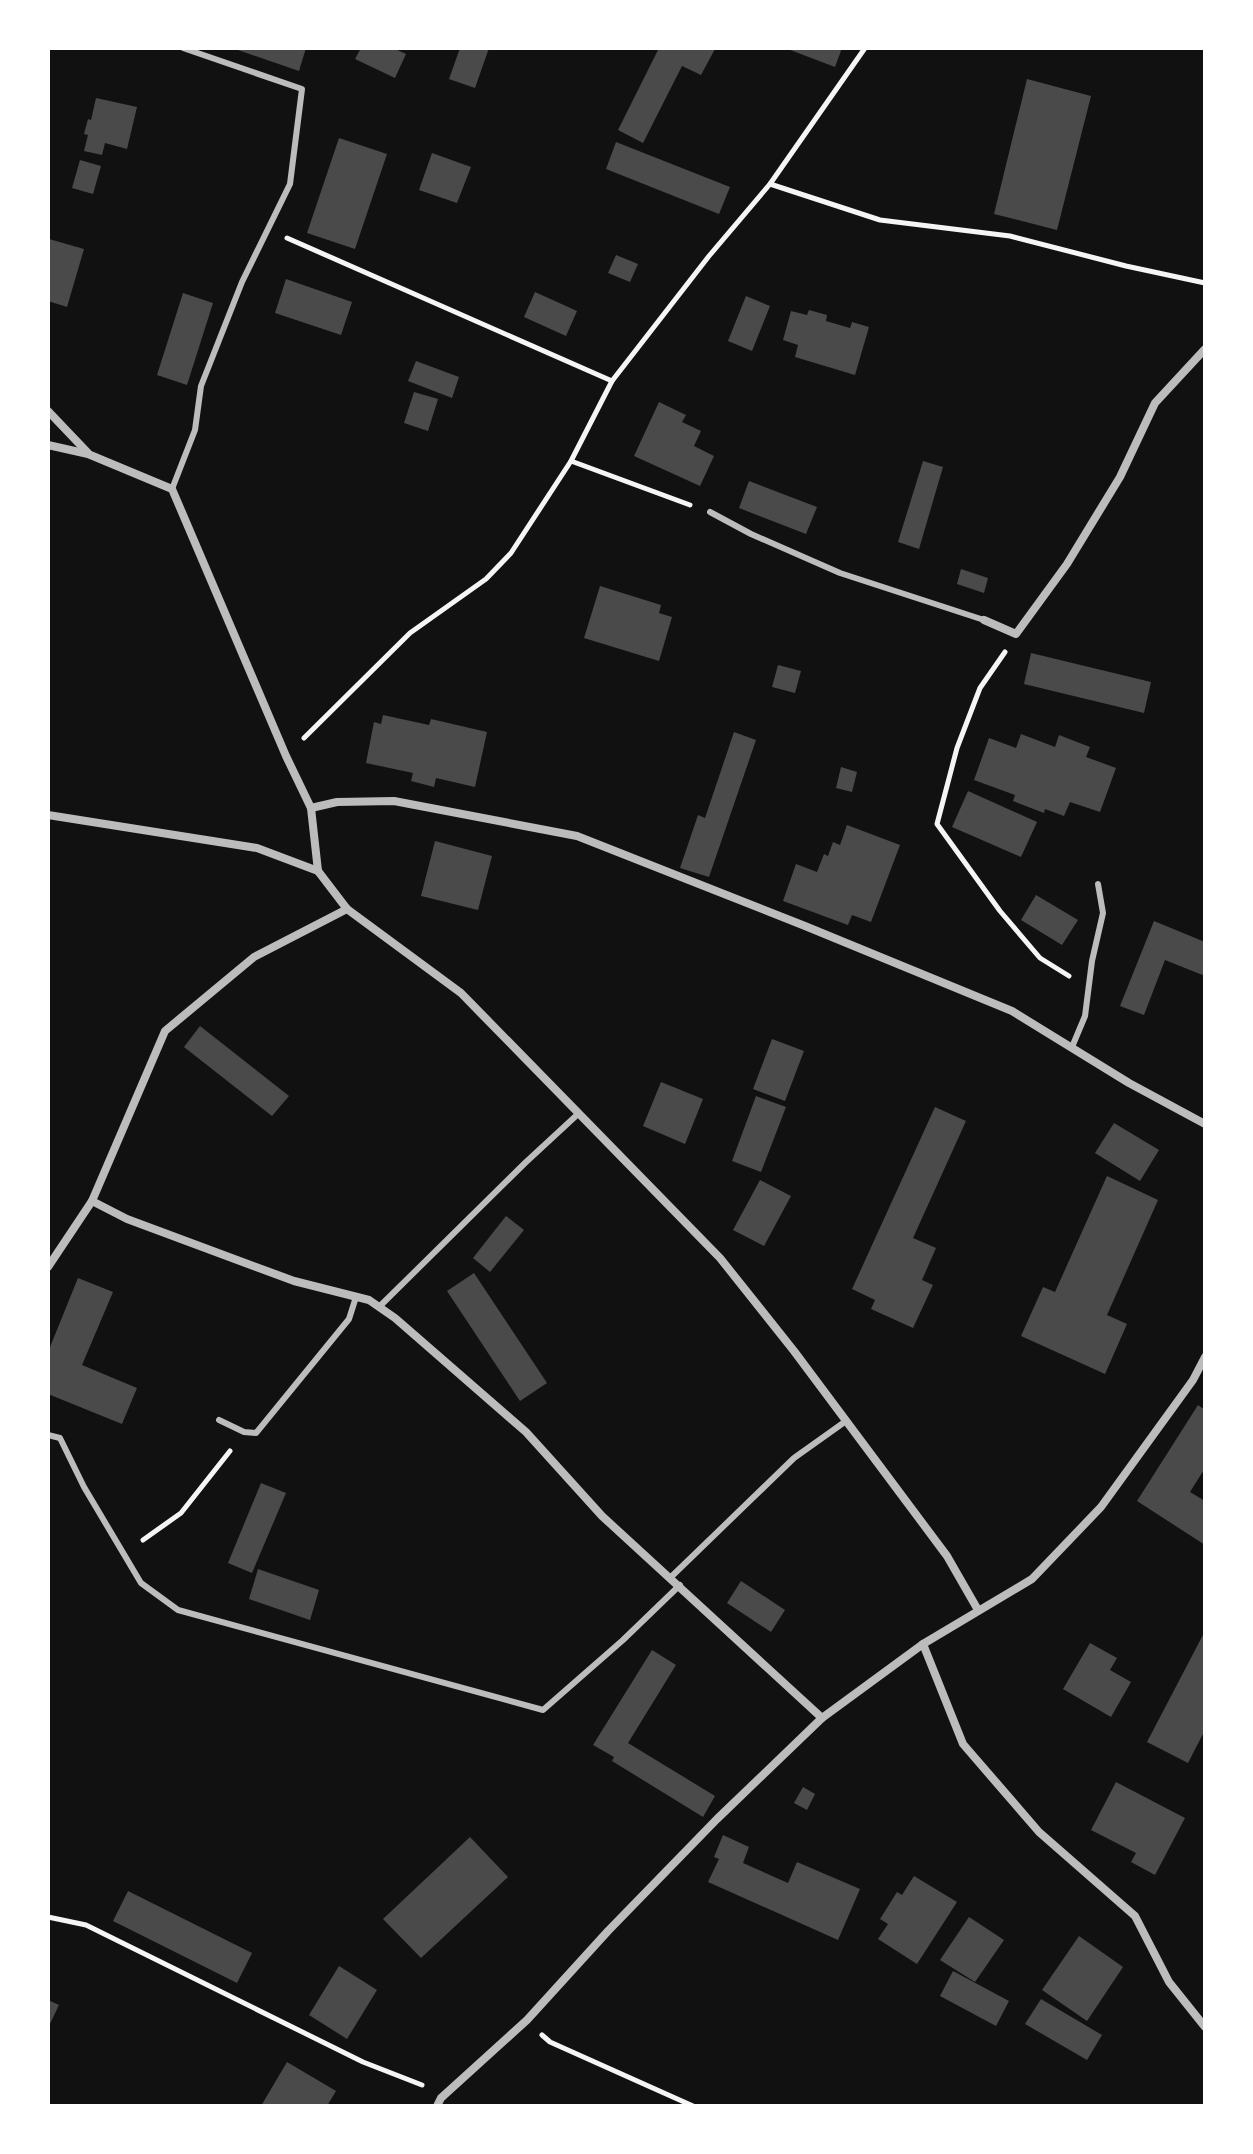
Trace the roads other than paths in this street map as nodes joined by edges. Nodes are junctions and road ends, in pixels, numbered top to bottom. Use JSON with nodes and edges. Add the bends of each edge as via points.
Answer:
{"nodes":[{"id":1,"x":183,"y":48,"type":"edge"},
{"id":2,"x":1205,"y":349,"type":"edge"},
{"id":3,"x":48,"y":411,"type":"edge"},
{"id":4,"x":48,"y":445,"type":"edge"},
{"id":5,"x":88,"y":454,"type":"junction"},
{"id":6,"x":172,"y":489,"type":"junction"},
{"id":7,"x":710,"y":512,"type":"road end"},
{"id":8,"x":984,"y":620,"type":"joint"},
{"id":9,"x":311,"y":808,"type":"junction"},
{"id":10,"x":48,"y":815,"type":"edge"},
{"id":11,"x":318,"y":871,"type":"junction"},
{"id":12,"x":1098,"y":884,"type":"dead end"},
{"id":13,"x":347,"y":909,"type":"junction"},
{"id":14,"x":1072,"y":1047,"type":"junction"},
{"id":15,"x":578,"y":1114,"type":"junction"},
{"id":16,"x":1205,"y":1124,"type":"edge"},
{"id":17,"x":92,"y":1201,"type":"junction"},
{"id":18,"x":48,"y":1267,"type":"edge"},
{"id":19,"x":356,"y":1297,"type":"junction"},
{"id":20,"x":379,"y":1307,"type":"junction"},
{"id":21,"x":1205,"y":1357,"type":"edge"},
{"id":22,"x":219,"y":1420,"type":"dead end"},
{"id":23,"x":846,"y":1421,"type":"junction"},
{"id":24,"x":48,"y":1435,"type":"edge"},
{"id":25,"x":671,"y":1577,"type":"junction"},
{"id":26,"x":680,"y":1585,"type":"junction"},
{"id":27,"x":978,"y":1610,"type":"junction"},
{"id":28,"x":923,"y":1644,"type":"junction"},
{"id":29,"x":822,"y":1718,"type":"junction"},
{"id":30,"x":1205,"y":2027,"type":"edge"},
{"id":31,"x":439,"y":2102,"type":"edge"}],
"edges":[{"from":1,"to":6,"type":"lane","via":[[302,89],[290,184],[242,282],[201,386],[195,430]]},
{"from":2,"to":8,"type":"street","via":[[1155,403],[1120,477],[1016,634]]},
{"from":3,"to":5,"type":"street"},
{"from":4,"to":5,"type":"street"},
{"from":5,"to":6,"type":"street"},
{"from":6,"to":9,"type":"street"},
{"from":7,"to":8,"type":"lane","via":[[840,573]]},
{"from":9,"to":11,"type":"street"},
{"from":9,"to":14,"type":"street","via":[[394,801],[577,836],[1012,1011]]},
{"from":10,"to":11,"type":"street","via":[[257,848]]},
{"from":11,"to":13,"type":"street"},
{"from":12,"to":14,"type":"lane","via":[[1103,913],[1085,1016]]},
{"from":13,"to":15,"type":"street","via":[[461,993]]},
{"from":13,"to":17,"type":"street","via":[[254,957],[165,1031]]},
{"from":14,"to":16,"type":"street"},
{"from":15,"to":20,"type":"lane"},
{"from":15,"to":23,"type":"street","via":[[720,1258]]},
{"from":17,"to":18,"type":"street"},
{"from":17,"to":19,"type":"street","via":[[294,1281]]},
{"from":19,"to":20,"type":"street"},
{"from":19,"to":22,"type":"lane","via":[[349,1319],[256,1433]]},
{"from":20,"to":25,"type":"street","via":[[526,1432],[602,1516]]},
{"from":21,"to":27,"type":"street","via":[[1101,1507],[1032,1579]]},
{"from":23,"to":25,"type":"lane","via":[[794,1458]]},
{"from":23,"to":27,"type":"street","via":[[947,1556]]},
{"from":24,"to":26,"type":"lane","via":[[60,1438],[141,1583],[178,1610],[543,1710]]},
{"from":25,"to":26,"type":"street"},
{"from":26,"to":29,"type":"street"},
{"from":27,"to":28,"type":"street"},
{"from":28,"to":29,"type":"street"},
{"from":28,"to":30,"type":"street","via":[[963,1744],[1039,1832],[1135,1916],[1169,1982]]},
{"from":29,"to":31,"type":"street","via":[[717,1819],[527,2020]]}]}
